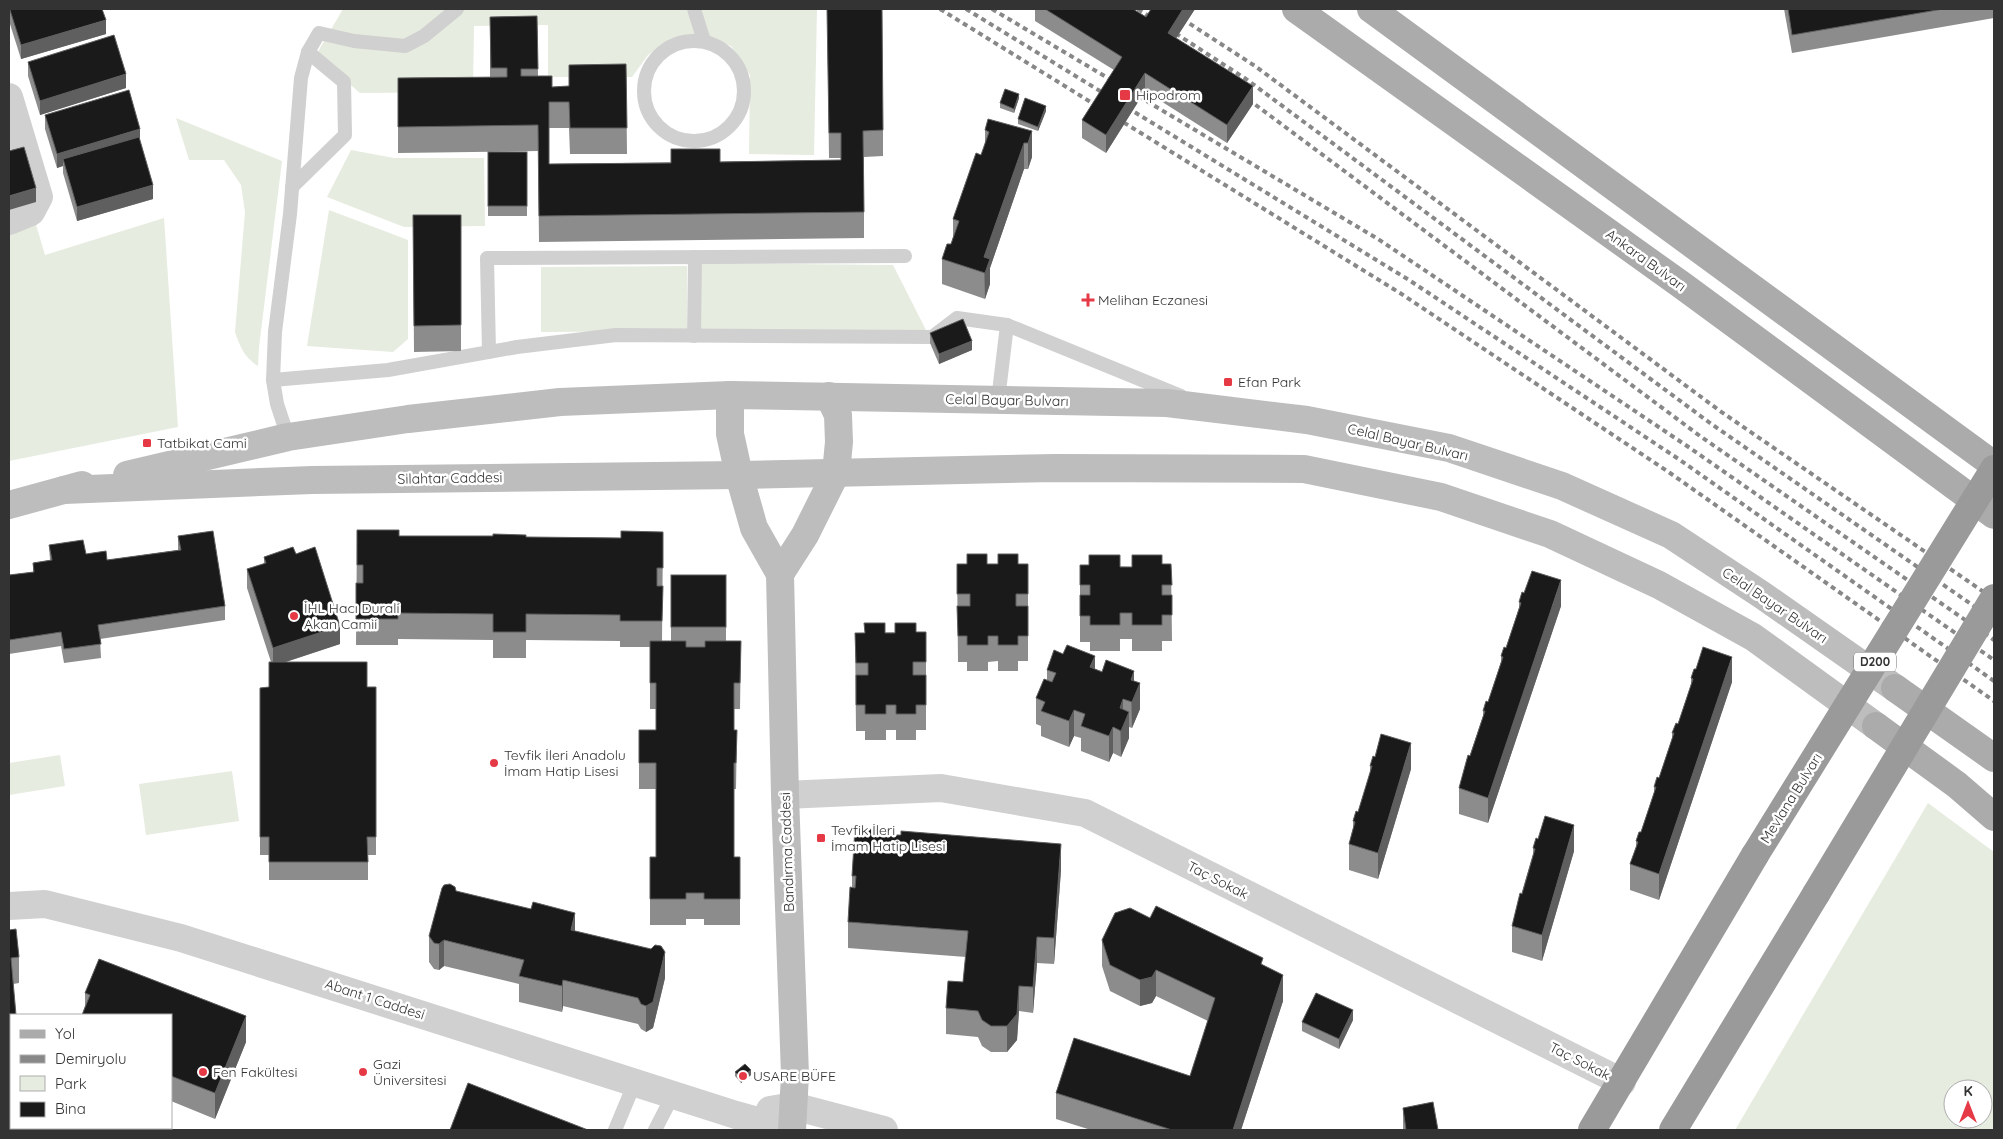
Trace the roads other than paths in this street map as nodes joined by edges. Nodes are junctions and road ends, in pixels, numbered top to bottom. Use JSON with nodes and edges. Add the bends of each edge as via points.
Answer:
{"nodes":[{"id":1,"x":457,"y":9,"type":"edge"},
{"id":2,"x":694,"y":9,"type":"edge"},
{"id":3,"x":1296,"y":9,"type":"edge"},
{"id":4,"x":1371,"y":9,"type":"edge"},
{"id":5,"x":704,"y":41,"type":"junction"},
{"id":6,"x":308,"y":52,"type":"junction"},
{"id":7,"x":9,"y":97,"type":"edge"},
{"id":8,"x":292,"y":187,"type":"junction"},
{"id":9,"x":9,"y":221,"type":"edge"},
{"id":10,"x":905,"y":256,"type":"dead end"},
{"id":11,"x":695,"y":257,"type":"junction"},
{"id":12,"x":1007,"y":325,"type":"junction"},
{"id":13,"x":694,"y":336,"type":"junction"},
{"id":14,"x":489,"y":352,"type":"junction"},
{"id":15,"x":273,"y":380,"type":"junction"},
{"id":16,"x":730,"y":395,"type":"junction"},
{"id":17,"x":829,"y":396,"type":"junction"},
{"id":18,"x":998,"y":400,"type":"junction"},
{"id":19,"x":1211,"y":409,"type":"junction"},
{"id":20,"x":288,"y":437,"type":"junction"},
{"id":21,"x":1994,"y":465,"type":"edge"},
{"id":22,"x":1994,"y":469,"type":"edge"},
{"id":23,"x":836,"y":473,"type":"junction"},
{"id":24,"x":739,"y":475,"type":"junction"},
{"id":25,"x":64,"y":490,"type":"junction"},
{"id":26,"x":9,"y":504,"type":"edge"},
{"id":27,"x":1994,"y":515,"type":"edge"},
{"id":28,"x":780,"y":574,"type":"junction"},
{"id":29,"x":1994,"y":598,"type":"edge"},
{"id":30,"x":1994,"y":758,"type":"edge"},
{"id":31,"x":784,"y":795,"type":"junction"},
{"id":32,"x":1994,"y":817,"type":"edge"},
{"id":33,"x":9,"y":906,"type":"edge"},
{"id":34,"x":635,"y":1082,"type":"junction"},
{"id":35,"x":1622,"y":1082,"type":"junction"},
{"id":36,"x":673,"y":1095,"type":"junction"},
{"id":37,"x":792,"y":1122,"type":"edge"},
{"id":38,"x":1675,"y":1128,"type":"edge"},
{"id":39,"x":615,"y":1130,"type":"edge"},
{"id":40,"x":656,"y":1130,"type":"edge"},
{"id":41,"x":884,"y":1130,"type":"edge"},
{"id":42,"x":1592,"y":1130,"type":"edge"}],
"edges":[{"from":1,"to":6,"type":"lane","via":[[424,36],[405,46],[318,34]]},
{"from":2,"to":5,"type":"lane"},
{"from":3,"to":27,"type":"main road","name":"Ankara Bulvarı","via":[[1683,286]]},
{"from":4,"to":21,"type":"main road"},
{"from":5,"to":5,"type":"lane","via":[[687,41],[671,46],[657,56],[647,70],[643,86],[644,103],[651,119],[663,131],[678,139],[694,142],[710,139],[736,120],[743,105],[745,88],[741,72],[732,58]]},
{"from":6,"to":8,"type":"lane","via":[[298,103]]},
{"from":6,"to":8,"type":"lane","via":[[344,82],[345,135]]},
{"from":7,"to":9,"type":"street","via":[[39,197],[31,212]]},
{"from":8,"to":15,"type":"lane"},
{"from":10,"to":11,"type":"lane"},
{"from":11,"to":13,"type":"lane"},
{"from":11,"to":14,"type":"lane","via":[[487,258]]},
{"from":12,"to":13,"type":"lane","via":[[957,318],[932,337]]},
{"from":12,"to":18,"type":"lane"},
{"from":12,"to":19,"type":"lane"},
{"from":13,"to":14,"type":"lane","via":[[616,335]]},
{"from":14,"to":15,"type":"lane","via":[[388,370]]},
{"from":15,"to":20,"type":"lane"},
{"from":16,"to":17,"type":"main road"},
{"from":16,"to":20,"type":"main road","name":"Silahtar Caddesi","via":[[560,402],[408,419]]},
{"from":16,"to":24,"type":"main road","name":"Bandırma Caddesi","via":[[730,434]]},
{"from":17,"to":18,"type":"main road","name":"Celal Bayar Bulvarı"},
{"from":17,"to":23,"type":"main road","via":[[838,415]]},
{"from":18,"to":19,"type":"main road","name":"Celal Bayar Bulvarı","via":[[1167,403]]},
{"from":19,"to":30,"type":"main road","name":"Celal Bayar Bulvarı","via":[[1307,420],[1450,448],[1562,486],[1671,535]]},
{"from":20,"to":25,"type":"main road","name":"Silahtar Caddesi"},
{"from":22,"to":35,"type":"highway","name":"Mevlana Bulvarı","number":"D200","bridge":true,"via":[[1755,855]]},
{"from":23,"to":24,"type":"main road","name":"Silahtar Caddesi"},
{"from":23,"to":28,"type":"main road","via":[[805,535]]},
{"from":23,"to":32,"type":"main road","via":[[1055,468],[1304,469],[1441,497],[1550,534],[1659,585],[1753,637],[1957,785]]},
{"from":24,"to":25,"type":"main road","name":"Silahtar Caddesi","via":[[312,480]]},
{"from":24,"to":28,"type":"main road","name":"Bandırma Caddesi","via":[[754,528]]},
{"from":25,"to":26,"type":"main road","name":"Silahtar Caddesi"},
{"from":28,"to":31,"type":"main road","name":"Bandırma Caddesi"},
{"from":29,"to":38,"type":"highway","bridge":true},
{"from":31,"to":35,"type":"street","name":"Taç Sokak","via":[[941,788],[1085,813]]},
{"from":31,"to":37,"type":"main road","name":"Bandırma Caddesi","via":[[795,1064]]},
{"from":33,"to":34,"type":"street","name":"Abant 1 Caddesi","via":[[45,904],[181,938]]},
{"from":34,"to":36,"type":"street","name":"Abant 1 Caddesi"},
{"from":34,"to":39,"type":"lane"},
{"from":35,"to":42,"type":"highway","name":"Mevlana Bulvarı","number":"D200"},
{"from":36,"to":37,"type":"street","name":"Abant 1 Caddesi","via":[[736,1115]]},
{"from":36,"to":40,"type":"lane"},
{"from":37,"to":41,"type":"street","name":"Abant 1 Caddesi"}]}
